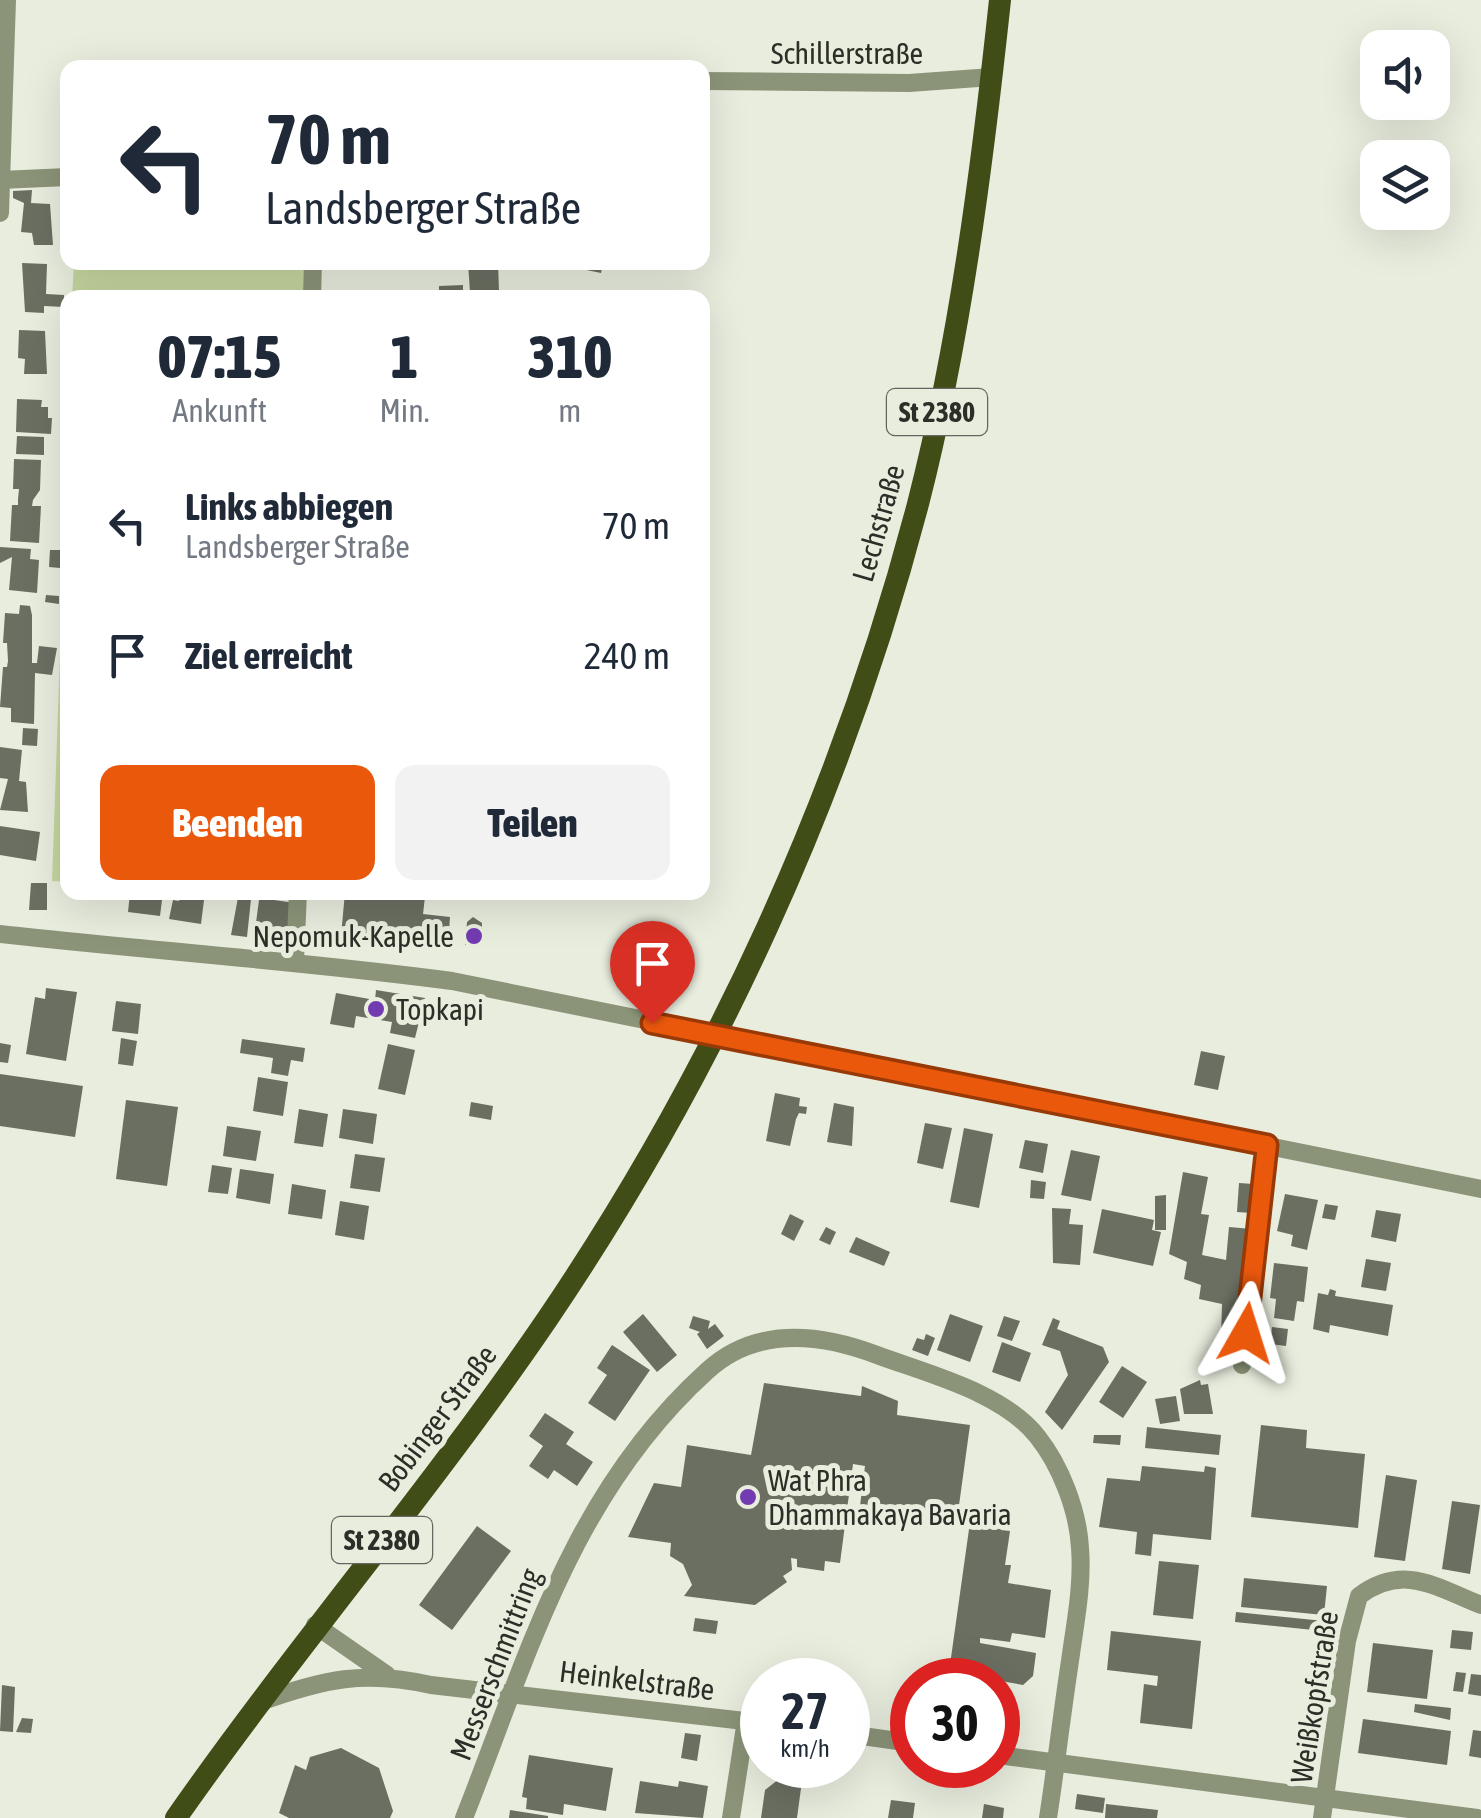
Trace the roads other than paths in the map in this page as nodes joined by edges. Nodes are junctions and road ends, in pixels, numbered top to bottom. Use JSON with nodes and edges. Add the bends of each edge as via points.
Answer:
{"nodes":[{"id":1,"x":7,"y":0,"type":"edge"},
{"id":2,"x":1000,"y":0,"type":"edge"},
{"id":3,"x":992,"y":77,"type":"junction"},
{"id":4,"x":710,"y":81,"type":"edge"},
{"id":5,"x":60,"y":177,"type":"edge"},
{"id":6,"x":1,"y":180,"type":"edge"},
{"id":7,"x":0,"y":213,"type":"edge"},
{"id":8,"x":298,"y":900,"type":"edge"},
{"id":9,"x":0,"y":934,"type":"edge"},
{"id":10,"x":295,"y":960,"type":"junction"},
{"id":11,"x":716,"y":1035,"type":"junction"},
{"id":12,"x":1267,"y":1145,"type":"junction"},
{"id":13,"x":1481,"y":1189,"type":"edge"},
{"id":14,"x":1242,"y":1365,"type":"dead end"},
{"id":15,"x":1481,"y":1604,"type":"edge"},
{"id":16,"x":315,"y":1625,"type":"junction"},
{"id":17,"x":387,"y":1675,"type":"junction"},
{"id":18,"x":509,"y":1693,"type":"junction"},
{"id":19,"x":260,"y":1702,"type":"junction"},
{"id":20,"x":740,"y":1719,"type":"edge"},
{"id":21,"x":1020,"y":1757,"type":"edge"},
{"id":22,"x":1056,"y":1762,"type":"junction"},
{"id":23,"x":740,"y":1780,"type":"edge"},
{"id":24,"x":1325,"y":1797,"type":"junction"},
{"id":25,"x":176,"y":1818,"type":"edge"},
{"id":26,"x":464,"y":1818,"type":"edge"},
{"id":27,"x":731,"y":1818,"type":"edge"},
{"id":28,"x":1048,"y":1818,"type":"edge"},
{"id":29,"x":1322,"y":1818,"type":"edge"},
{"id":30,"x":1477,"y":1818,"type":"edge"}],
"edges":[{"from":1,"to":6,"type":"street"},
{"from":2,"to":3,"type":"main road","name":"Lechstraße","number":"St 2380"},
{"from":3,"to":4,"type":"street","name":"Schillerstraße"},
{"from":3,"to":11,"type":"main road","name":"Lechstraße","number":"St 2380","via":[[955,322],[918,504],[818,811]]},
{"from":5,"to":6,"type":"street"},
{"from":6,"to":7,"type":"street"},
{"from":8,"to":10,"type":"street"},
{"from":9,"to":10,"type":"street"},
{"from":10,"to":11,"type":"street","via":[[452,981]]},
{"from":11,"to":12,"type":"street"},
{"from":11,"to":16,"type":"main road","name":"Bobinger Straße","number":"St 2380","via":[[653,1152],[548,1318]]},
{"from":12,"to":13,"type":"street"},
{"from":12,"to":14,"type":"street"},
{"from":15,"to":24,"type":"street","name":"Weißkopfstraße","via":[[1394,1578],[1360,1596],[1351,1614]]},
{"from":16,"to":17,"type":"street","name":"Heinkelstraße"},
{"from":16,"to":19,"type":"main road","name":"Bobinger Straße","number":"St 2380"},
{"from":17,"to":18,"type":"street","name":"Heinkelstraße"},
{"from":17,"to":19,"type":"street","name":"Heinkelstraße","via":[[343,1677]]},
{"from":18,"to":20,"type":"street","name":"Heinkelstraße"},
{"from":18,"to":22,"type":"street","name":"Messerschmittring","via":[[557,1577],[599,1502],[650,1432],[709,1369],[745,1346],[812,1336],[1002,1408],[1036,1435],[1056,1468],[1072,1504],[1080,1564]]},
{"from":18,"to":26,"type":"street","name":"Messerschmittring"},
{"from":19,"to":25,"type":"main road","name":"Bobinger Straße","number":"St 2380"},
{"from":21,"to":22,"type":"street"},
{"from":22,"to":24,"type":"street"},
{"from":22,"to":28,"type":"street","name":"Messerschmittring"},
{"from":23,"to":27,"type":"street"},
{"from":24,"to":29,"type":"street","name":"Weißkopfstraße"},
{"from":24,"to":30,"type":"street"}]}
